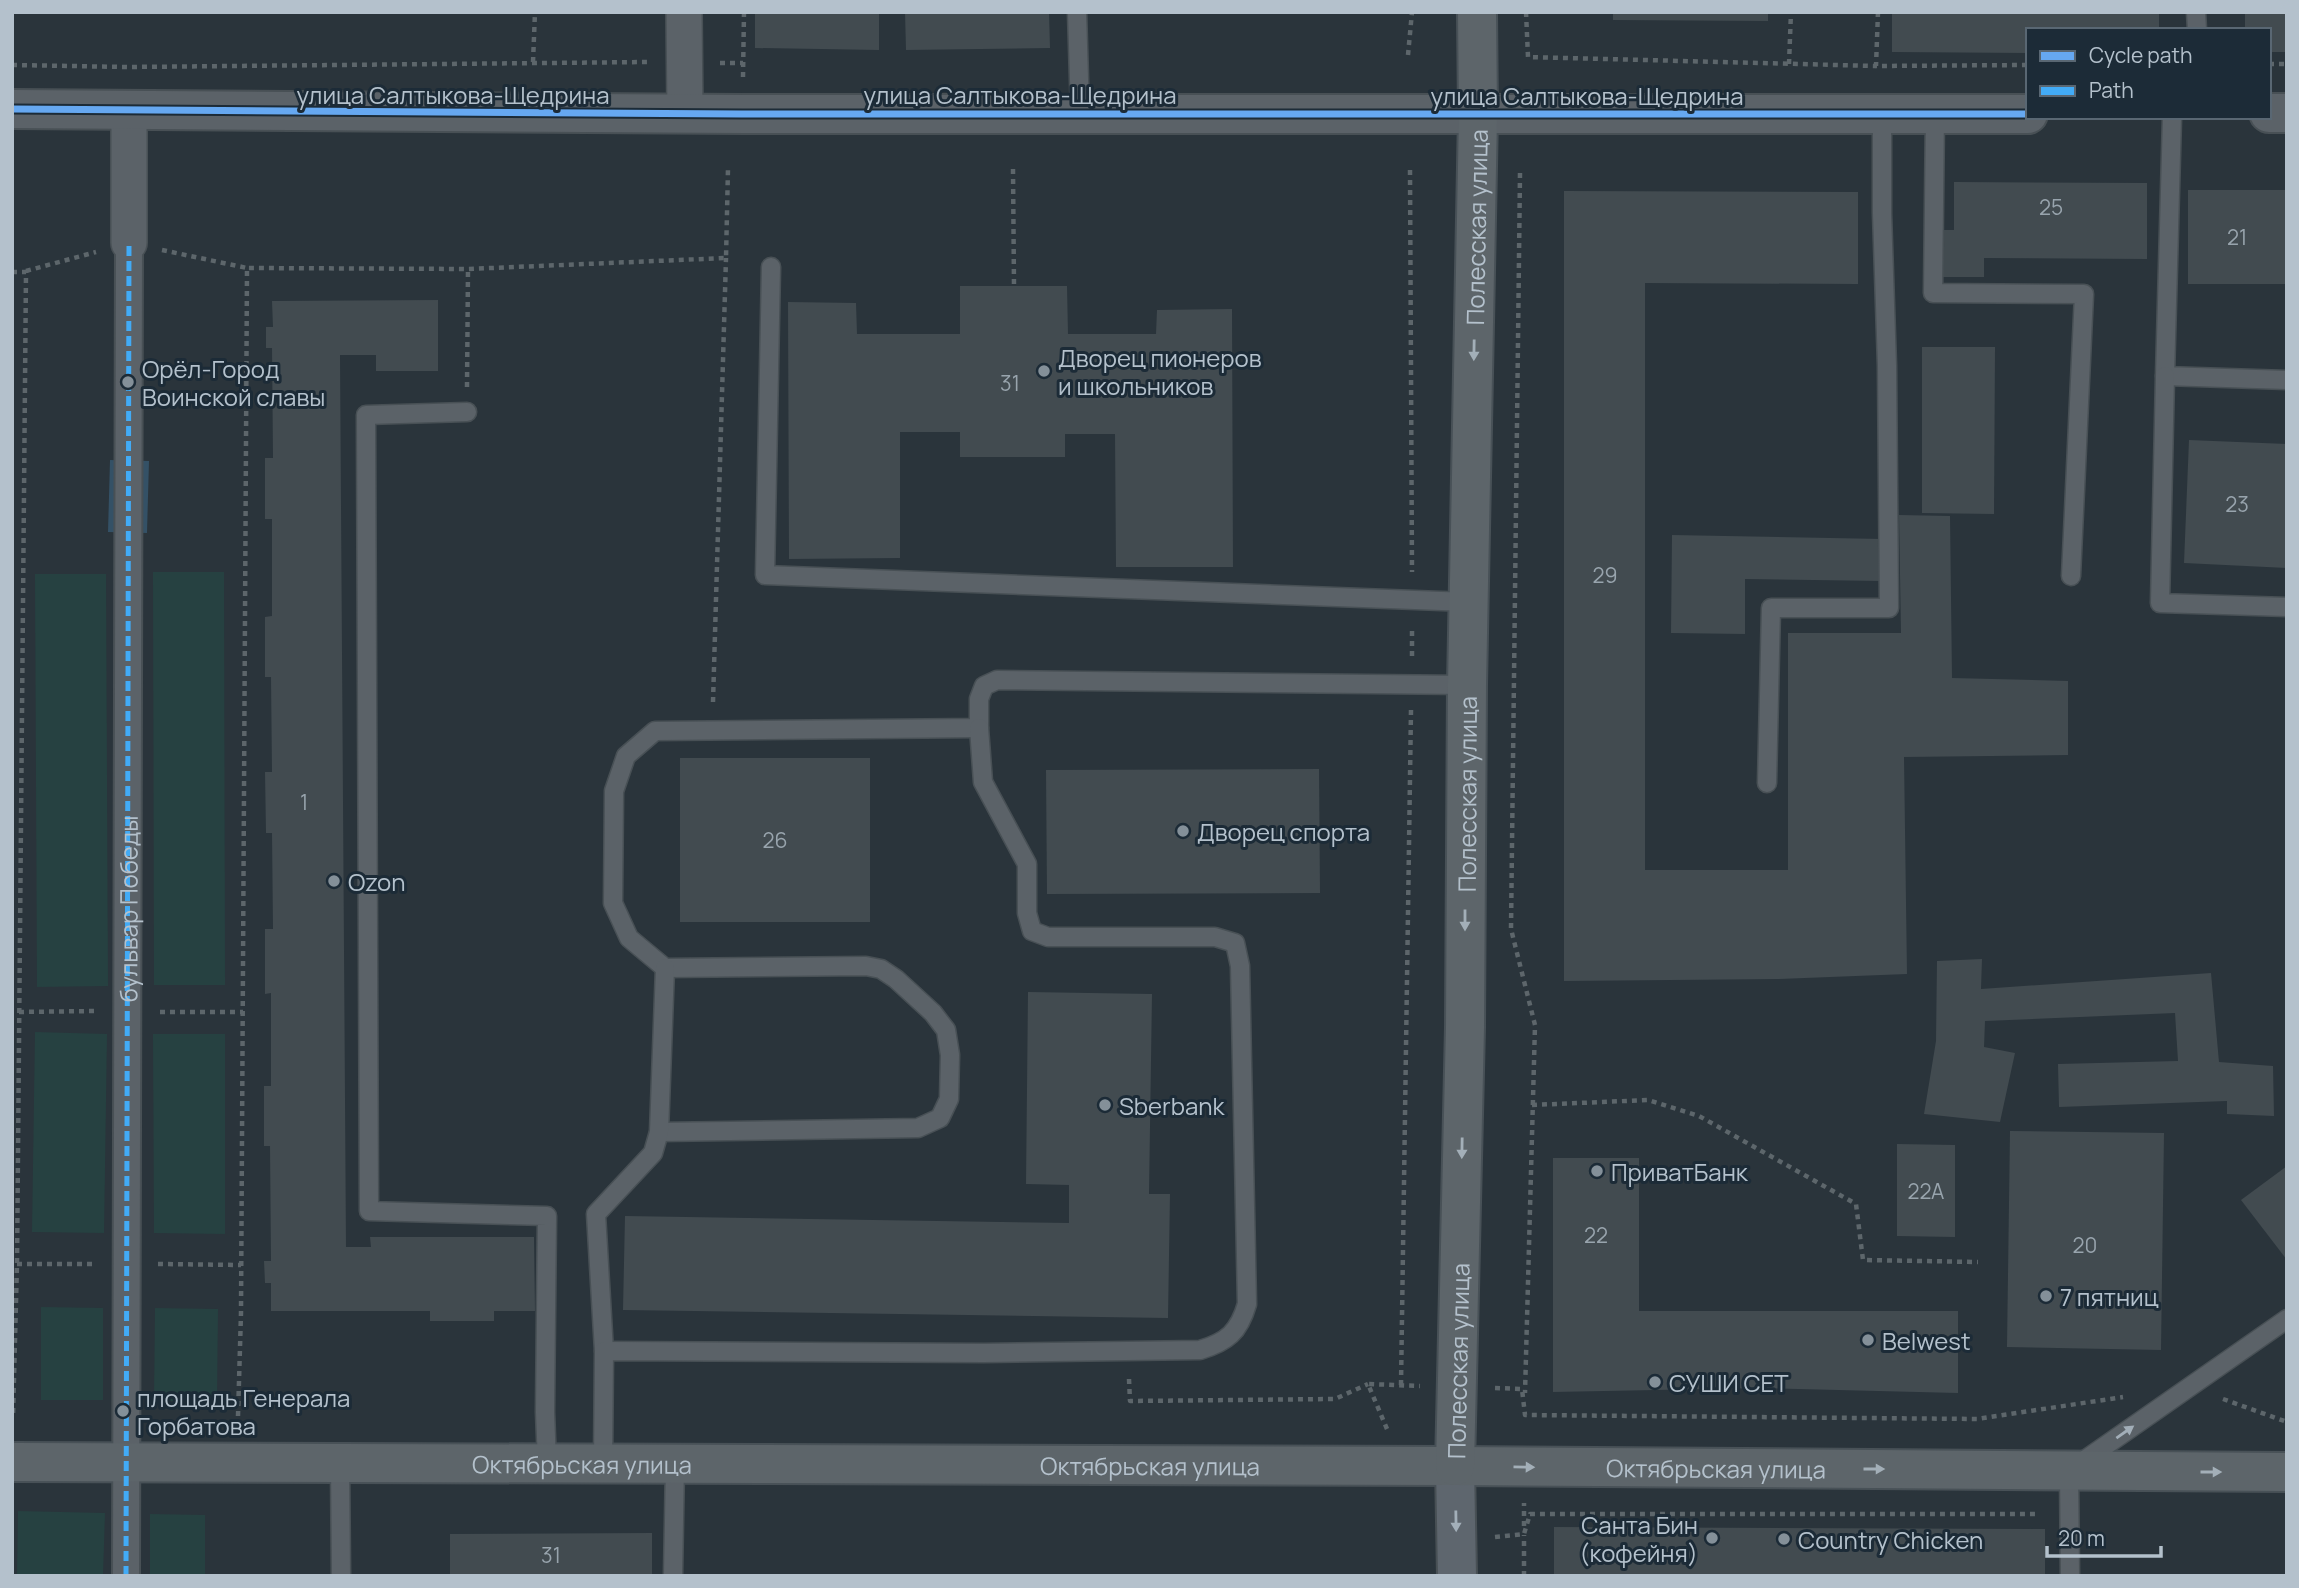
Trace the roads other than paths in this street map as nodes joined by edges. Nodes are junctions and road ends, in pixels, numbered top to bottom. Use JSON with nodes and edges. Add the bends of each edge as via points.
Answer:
{"nodes":[{"id":1,"x":684,"y":12,"type":"edge"},
{"id":2,"x":1077,"y":12,"type":"edge"},
{"id":3,"x":1476,"y":12,"type":"edge"},
{"id":4,"x":12,"y":109,"type":"edge"},
{"id":5,"x":129,"y":111,"type":"junction"},
{"id":6,"x":1080,"y":113,"type":"junction"},
{"id":7,"x":685,"y":114,"type":"junction"},
{"id":8,"x":1882,"y":114,"type":"junction"},
{"id":9,"x":1935,"y":114,"type":"junction"},
{"id":10,"x":2026,"y":114,"type":"edge"},
{"id":11,"x":1478,"y":115,"type":"junction"},
{"id":12,"x":2172,"y":119,"type":"edge"},
{"id":13,"x":129,"y":243,"type":"joint"},
{"id":14,"x":771,"y":267,"type":"dead end"},
{"id":15,"x":2165,"y":376,"type":"junction"},
{"id":16,"x":2287,"y":380,"type":"edge"},
{"id":17,"x":467,"y":412,"type":"road end"},
{"id":18,"x":2071,"y":576,"type":"dead end"},
{"id":19,"x":1468,"y":602,"type":"junction"},
{"id":20,"x":2287,"y":607,"type":"edge"},
{"id":21,"x":1467,"y":685,"type":"junction"},
{"id":22,"x":979,"y":728,"type":"junction"},
{"id":23,"x":1767,"y":783,"type":"dead end"},
{"id":24,"x":665,"y":968,"type":"junction"},
{"id":25,"x":659,"y":1132,"type":"junction"},
{"id":26,"x":2287,"y":1319,"type":"edge"},
{"id":27,"x":604,"y":1351,"type":"junction"},
{"id":28,"x":12,"y":1462,"type":"edge"},
{"id":29,"x":127,"y":1462,"type":"junction"},
{"id":30,"x":340,"y":1463,"type":"junction"},
{"id":31,"x":547,"y":1463,"type":"junction"},
{"id":32,"x":603,"y":1463,"type":"junction"},
{"id":33,"x":675,"y":1464,"type":"junction"},
{"id":34,"x":1455,"y":1466,"type":"junction"},
{"id":35,"x":2069,"y":1471,"type":"junction"},
{"id":36,"x":2287,"y":1472,"type":"edge"},
{"id":37,"x":126,"y":1576,"type":"edge"},
{"id":38,"x":341,"y":1576,"type":"edge"},
{"id":39,"x":673,"y":1576,"type":"edge"},
{"id":40,"x":1457,"y":1576,"type":"edge"},
{"id":41,"x":2070,"y":1576,"type":"edge"}],
"edges":[{"from":1,"to":7,"type":"street"},
{"from":2,"to":6,"type":"lane"},
{"from":3,"to":11,"type":"main road","name":"Полесская улица"},
{"from":4,"to":5,"type":"street","name":"улица Салтыкова-Щедрина"},
{"from":5,"to":7,"type":"street","name":"улица Салтыкова-Щедрина"},
{"from":5,"to":13,"type":"street"},
{"from":6,"to":7,"type":"street","name":"улица Салтыкова-Щедрина"},
{"from":6,"to":11,"type":"street","name":"улица Салтыкова-Щедрина"},
{"from":8,"to":9,"type":"street","name":"улица Салтыкова-Щедрина"},
{"from":8,"to":11,"type":"street","name":"улица Салтыкова-Щедрина"},
{"from":8,"to":23,"type":"lane","via":[[1889,608],[1771,608]]},
{"from":9,"to":10,"type":"street","name":"улица Салтыкова-Щедрина"},
{"from":9,"to":18,"type":"lane","via":[[1933,293],[2084,293]]},
{"from":11,"to":19,"type":"main road","name":"Полесская улица","one_way":true},
{"from":12,"to":15,"type":"lane"},
{"from":13,"to":29,"type":"street","name":"бульвар Победы"},
{"from":14,"to":19,"type":"lane","via":[[765,575]]},
{"from":15,"to":16,"type":"lane"},
{"from":15,"to":20,"type":"lane","via":[[2160,603]]},
{"from":17,"to":31,"type":"lane","via":[[366,415],[369,1211],[547,1216]]},
{"from":19,"to":21,"type":"main road","name":"Полесская улица"},
{"from":21,"to":22,"type":"lane","via":[[997,680],[984,686],[979,699]]},
{"from":21,"to":34,"type":"main road","name":"Полесская улица","one_way":true},
{"from":22,"to":24,"type":"lane","via":[[655,731],[626,756],[614,791],[613,903],[629,938]]},
{"from":22,"to":27,"type":"lane","via":[[983,782],[1027,864],[1027,913],[1032,931],[1048,937],[1215,937],[1235,943],[1240,966],[1247,1304],[1242,1321],[1220,1344],[1200,1350]]},
{"from":24,"to":25,"type":"lane"},
{"from":24,"to":25,"type":"lane","via":[[881,969],[933,1013],[946,1030],[949,1099],[940,1118],[918,1128]]},
{"from":25,"to":27,"type":"lane","via":[[653,1153],[596,1214]]},
{"from":35,"to":26,"type":"lane","one_way":true},
{"from":27,"to":32,"type":"lane"},
{"from":28,"to":29,"type":"main road","name":"Октябрьская улица"},
{"from":29,"to":30,"type":"main road","name":"Октябрьская улица"},
{"from":29,"to":37,"type":"street","name":"бульвар Победы"},
{"from":30,"to":31,"type":"main road","name":"Октябрьская улица"},
{"from":30,"to":38,"type":"lane"},
{"from":31,"to":32,"type":"main road","name":"Октябрьская улица"},
{"from":32,"to":33,"type":"main road","name":"Октябрьская улица"},
{"from":33,"to":34,"type":"main road","name":"Октябрьская улица"},
{"from":33,"to":39,"type":"lane"},
{"from":34,"to":35,"type":"main road","name":"Октябрьская улица","one_way":true},
{"from":34,"to":40,"type":"main road","name":"Полесская улица","one_way":true},
{"from":35,"to":36,"type":"main road","name":"Октябрьская улица","one_way":true},
{"from":35,"to":41,"type":"lane"}]}
